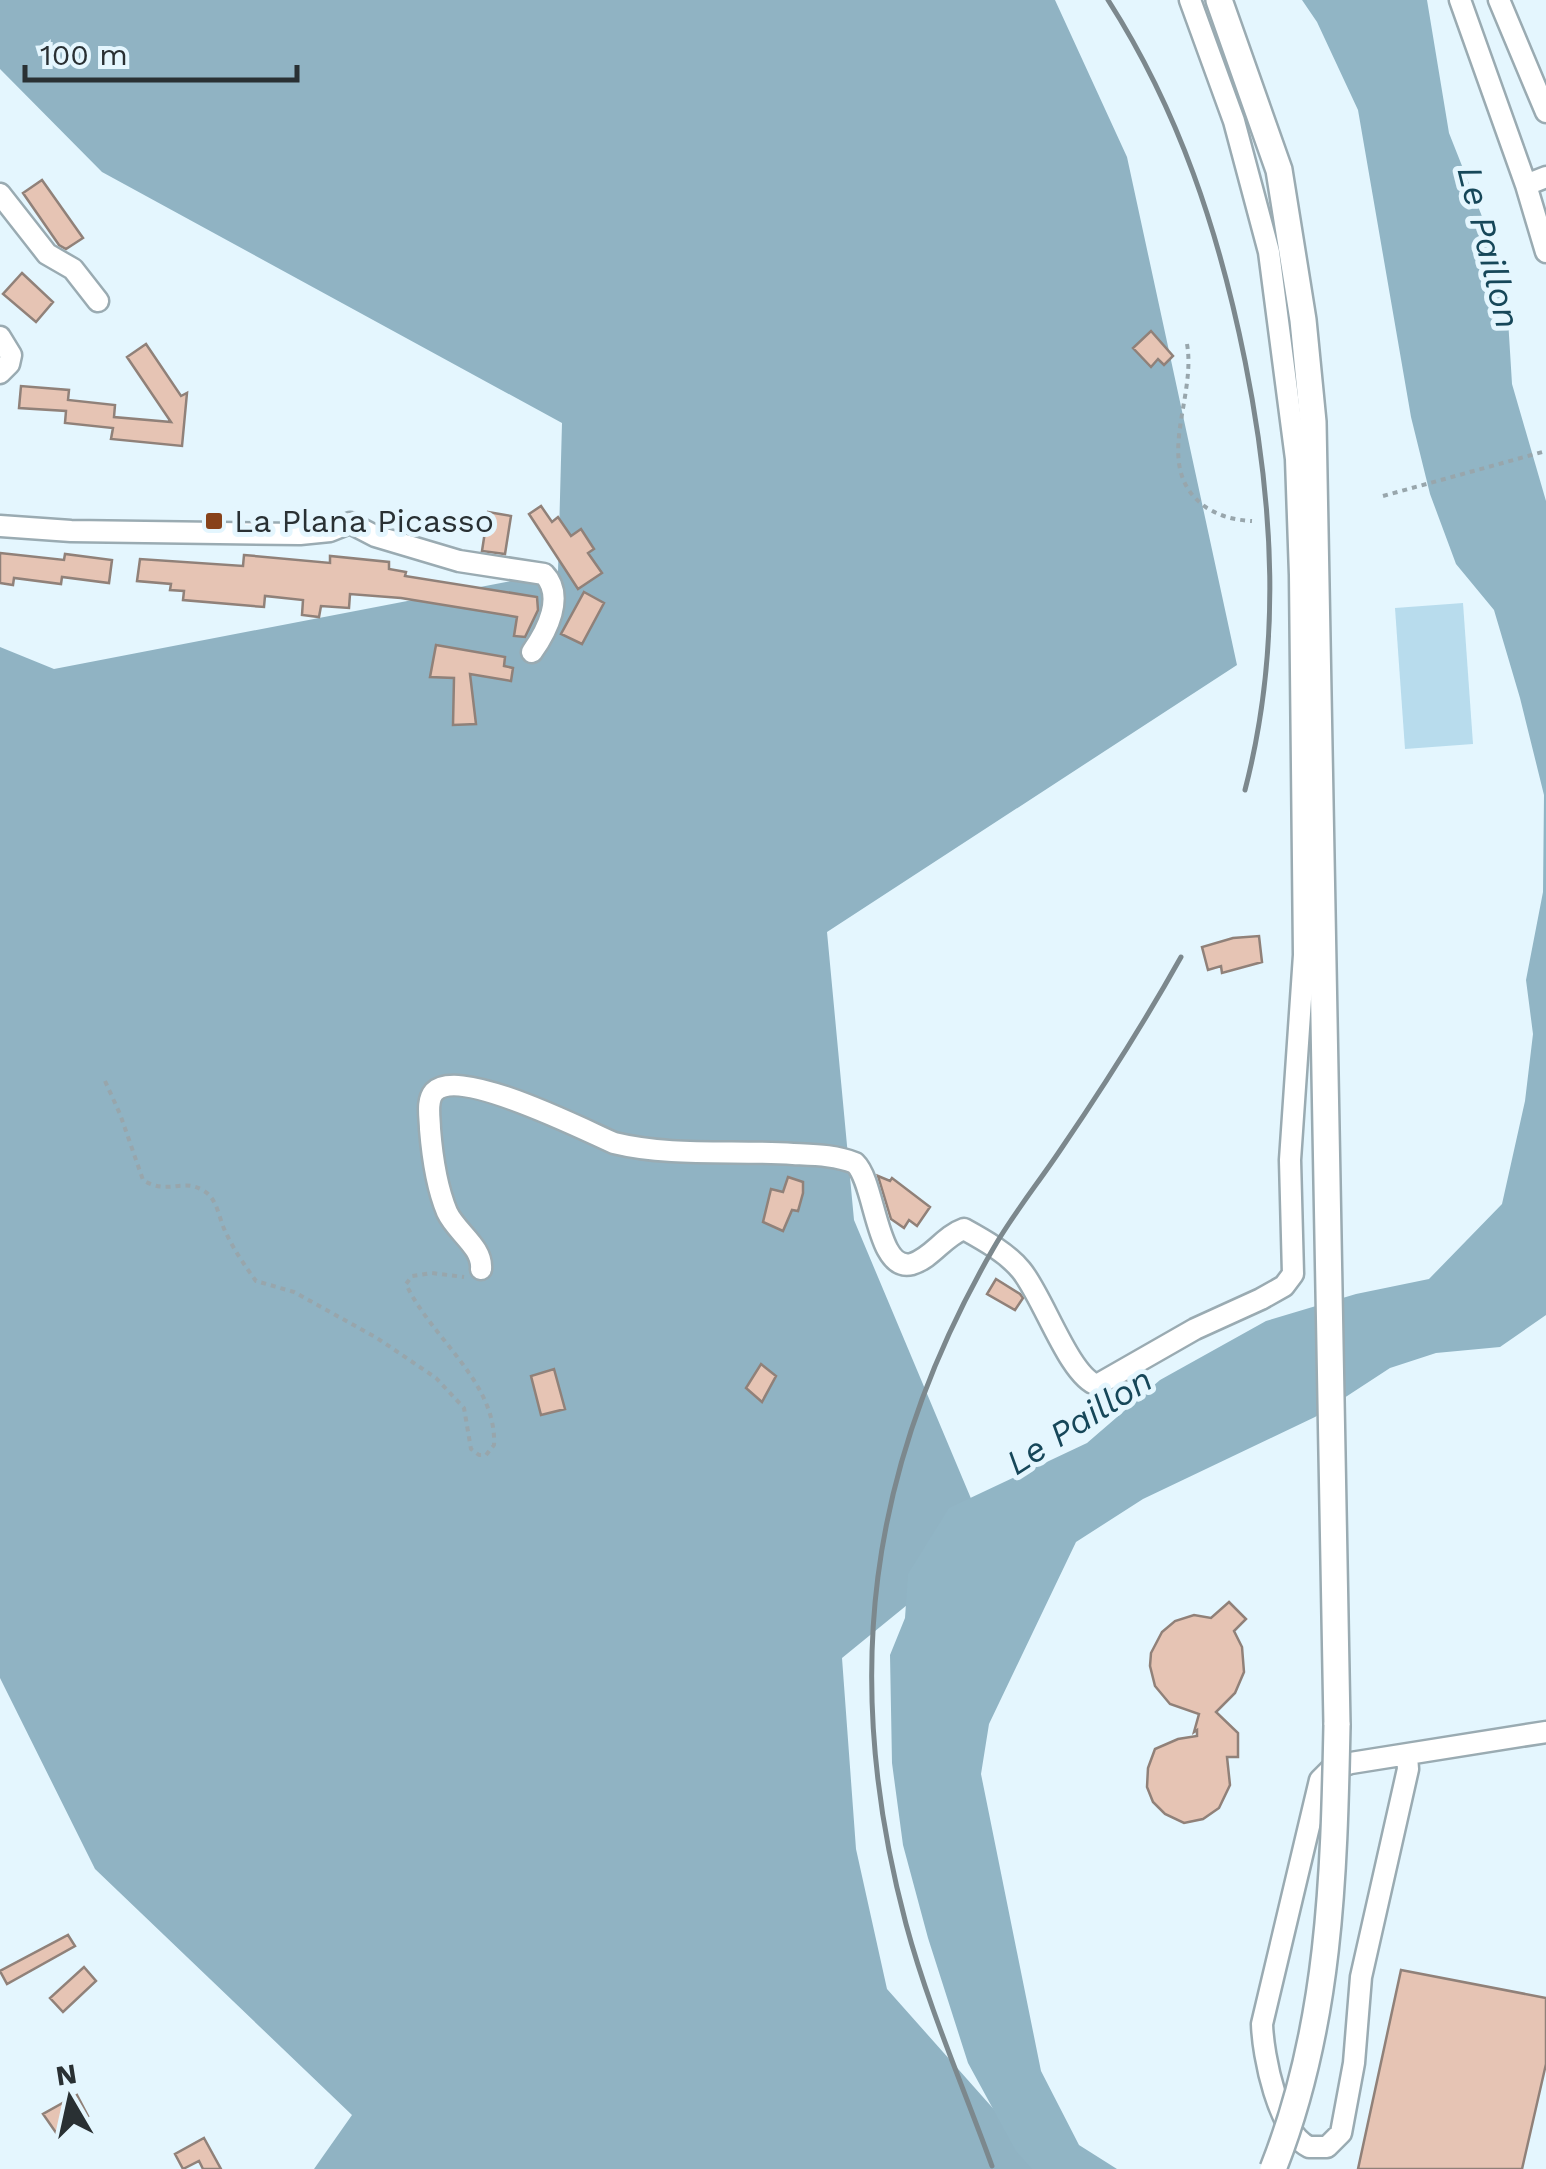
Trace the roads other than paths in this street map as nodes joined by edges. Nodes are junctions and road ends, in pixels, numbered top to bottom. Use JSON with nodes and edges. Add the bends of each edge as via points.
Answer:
{"nodes":[{"id":1,"x":1190,"y":0,"type":"edge"},
{"id":2,"x":1220,"y":0,"type":"edge"},
{"id":3,"x":1233,"y":0,"type":"edge"},
{"id":4,"x":1460,"y":0,"type":"edge"},
{"id":5,"x":1499,"y":0,"type":"edge"},
{"id":6,"x":1546,"y":112,"type":"edge"},
{"id":7,"x":1536,"y":181,"type":"edge"},
{"id":8,"x":0,"y":194,"type":"edge"},
{"id":9,"x":1546,"y":252,"type":"edge"},
{"id":10,"x":98,"y":301,"type":"dead end"},
{"id":11,"x":0,"y":338,"type":"edge"},
{"id":12,"x":0,"y":373,"type":"edge"},
{"id":13,"x":0,"y":526,"type":"edge"},
{"id":14,"x":532,"y":652,"type":"dead end"},
{"id":15,"x":1334,"y":1233,"type":"junction"},
{"id":16,"x":481,"y":1270,"type":"road end"},
{"id":17,"x":1341,"y":1725,"type":"junction"},
{"id":18,"x":1546,"y":1732,"type":"edge"},
{"id":19,"x":1407,"y":1756,"type":"junction"},
{"id":20,"x":1273,"y":2169,"type":"edge"},
{"id":21,"x":1284,"y":2169,"type":"edge"}],
"edges":[{"from":1,"to":16,"type":"street","via":[[1234,121],[1269,252],[1296,459],[1304,955],[1290,1160],[1293,1274],[1262,1299],[1096,1385],[1082,1377],[1018,1266],[964,1229],[919,1261],[897,1263],[888,1254],[860,1168],[843,1158],[638,1149],[473,1086],[443,1086],[429,1102],[440,1186]]},
{"from":2,"to":15,"type":"main road","via":[[1279,170],[1314,422]]},
{"from":3,"to":15,"type":"main road","via":[[1292,171],[1307,241],[1326,420]]},
{"from":4,"to":7,"type":"street"},
{"from":5,"to":6,"type":"street"},
{"from":7,"to":9,"type":"street"},
{"from":8,"to":10,"type":"street","via":[[47,254],[72,269]]},
{"from":11,"to":12,"type":"street","via":[[11,354]]},
{"from":13,"to":14,"type":"street","via":[[300,534],[350,523],[459,562],[544,574],[553,602]]},
{"from":15,"to":17,"type":"main road"},
{"from":17,"to":20,"type":"main road","bridge":true,"via":[[1325,1966],[1304,2070]]},
{"from":17,"to":21,"type":"main road","via":[[1343,1902],[1335,1972],[1322,2046]]},
{"from":18,"to":19,"type":"street"},
{"from":19,"to":19,"type":"street","via":[[1330,1770],[1315,1792],[1262,2024],[1280,2104],[1294,2135],[1309,2147],[1327,2146],[1341,2134],[1361,1977]]}]}
